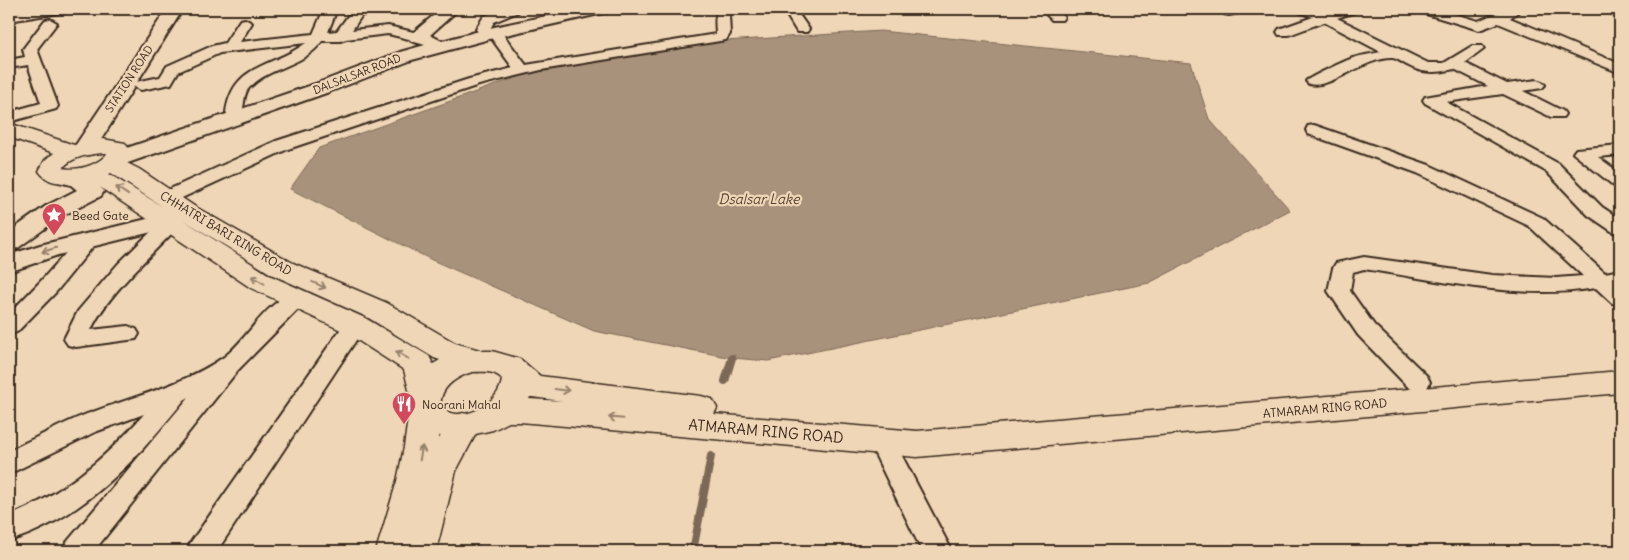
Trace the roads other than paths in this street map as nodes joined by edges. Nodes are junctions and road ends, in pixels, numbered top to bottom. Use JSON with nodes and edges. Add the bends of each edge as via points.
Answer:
{"nodes":[{"id":1,"x":58,"y":9,"type":"edge"},
{"id":2,"x":174,"y":9,"type":"edge"},
{"id":3,"x":188,"y":9,"type":"edge"},
{"id":4,"x":374,"y":9,"type":"edge"},
{"id":5,"x":450,"y":9,"type":"edge"},
{"id":6,"x":513,"y":9,"type":"edge"},
{"id":7,"x":575,"y":9,"type":"edge"},
{"id":8,"x":602,"y":9,"type":"edge"},
{"id":9,"x":728,"y":9,"type":"edge"},
{"id":10,"x":789,"y":9,"type":"edge"},
{"id":11,"x":1304,"y":9,"type":"edge"},
{"id":12,"x":1350,"y":9,"type":"edge"},
{"id":13,"x":1425,"y":9,"type":"edge"},
{"id":14,"x":1514,"y":9,"type":"edge"},
{"id":15,"x":1611,"y":9,"type":"edge"},
{"id":16,"x":1620,"y":12,"type":"edge"},
{"id":17,"x":329,"y":13,"type":"edge"},
{"id":18,"x":355,"y":15,"type":"junction"},
{"id":19,"x":9,"y":17,"type":"edge"},
{"id":20,"x":1324,"y":17,"type":"junction"},
{"id":21,"x":1499,"y":18,"type":"junction"},
{"id":22,"x":50,"y":23,"type":"dead end"},
{"id":23,"x":244,"y":23,"type":"dead end"},
{"id":24,"x":802,"y":29,"type":"dead end"},
{"id":25,"x":489,"y":30,"type":"junction"},
{"id":26,"x":1284,"y":32,"type":"dead end"},
{"id":27,"x":340,"y":37,"type":"junction"},
{"id":28,"x":318,"y":38,"type":"junction"},
{"id":29,"x":429,"y":42,"type":"junction"},
{"id":30,"x":230,"y":47,"type":"junction"},
{"id":31,"x":1477,"y":50,"type":"dead end"},
{"id":32,"x":1395,"y":53,"type":"junction"},
{"id":33,"x":34,"y":60,"type":"junction"},
{"id":34,"x":9,"y":64,"type":"edge"},
{"id":35,"x":1455,"y":64,"type":"junction"},
{"id":36,"x":1620,"y":69,"type":"edge"},
{"id":37,"x":522,"y":70,"type":"junction"},
{"id":38,"x":1314,"y":81,"type":"dead end"},
{"id":39,"x":141,"y":85,"type":"junction"},
{"id":40,"x":1537,"y":85,"type":"dead end"},
{"id":41,"x":1503,"y":88,"type":"junction"},
{"id":42,"x":234,"y":112,"type":"junction"},
{"id":43,"x":1558,"y":114,"type":"dead end"},
{"id":44,"x":9,"y":117,"type":"edge"},
{"id":45,"x":9,"y":130,"type":"edge"},
{"id":46,"x":1314,"y":130,"type":"dead end"},
{"id":47,"x":9,"y":144,"type":"edge"},
{"id":48,"x":1620,"y":150,"type":"edge"},
{"id":49,"x":90,"y":159,"type":"junction"},
{"id":50,"x":1620,"y":182,"type":"edge"},
{"id":51,"x":161,"y":216,"type":"junction"},
{"id":52,"x":1620,"y":228,"type":"edge"},
{"id":53,"x":88,"y":240,"type":"junction"},
{"id":54,"x":9,"y":243,"type":"edge"},
{"id":55,"x":9,"y":264,"type":"edge"},
{"id":56,"x":1611,"y":279,"type":"edge"},
{"id":57,"x":1620,"y":298,"type":"edge"},
{"id":58,"x":297,"y":299,"type":"junction"},
{"id":59,"x":355,"y":325,"type":"junction"},
{"id":60,"x":9,"y":327,"type":"edge"},
{"id":61,"x":128,"y":334,"type":"dead end"},
{"id":62,"x":479,"y":360,"type":"junction"},
{"id":63,"x":233,"y":362,"type":"junction"},
{"id":64,"x":517,"y":375,"type":"junction"},
{"id":65,"x":1418,"y":382,"type":"dead end"},
{"id":66,"x":1616,"y":386,"type":"edge"},
{"id":67,"x":177,"y":393,"type":"junction"},
{"id":68,"x":425,"y":402,"type":"junction"},
{"id":69,"x":502,"y":411,"type":"junction"},
{"id":70,"x":464,"y":426,"type":"junction"},
{"id":71,"x":1031,"y":434,"type":"junction"},
{"id":72,"x":882,"y":442,"type":"junction"},
{"id":73,"x":9,"y":463,"type":"edge"},
{"id":74,"x":9,"y":529,"type":"edge"},
{"id":75,"x":77,"y":551,"type":"edge"},
{"id":76,"x":201,"y":551,"type":"edge"},
{"id":77,"x":395,"y":551,"type":"edge"},
{"id":78,"x":418,"y":551,"type":"edge"},
{"id":79,"x":937,"y":551,"type":"edge"}],
"edges":[{"from":1,"to":19,"type":"street"},
{"from":2,"to":49,"type":"street","name":"STATION ROAD"},
{"from":3,"to":39,"type":"street","name":"STATION ROAD"},
{"from":4,"to":18,"type":"street"},
{"from":5,"to":29,"type":"street"},
{"from":6,"to":25,"type":"street","via":[[489,19]]},
{"from":7,"to":25,"type":"street","name":"DALSALSAR ROAD"},
{"from":8,"to":25,"type":"street","name":"DALSALSAR ROAD"},
{"from":9,"to":37,"type":"street","via":[[722,14],[723,34],[717,38]]},
{"from":10,"to":24,"type":"street"},
{"from":11,"to":20,"type":"street"},
{"from":12,"to":20,"type":"street"},
{"from":13,"to":21,"type":"street","via":[[1479,26]]},
{"from":14,"to":21,"type":"street"},
{"from":15,"to":16,"type":"street"},
{"from":17,"to":18,"type":"street"},
{"from":17,"to":28,"type":"street"},
{"from":18,"to":27,"type":"street"},
{"from":20,"to":26,"type":"street"},
{"from":20,"to":32,"type":"street"},
{"from":21,"to":36,"type":"street"},
{"from":22,"to":33,"type":"street","via":[[30,49]]},
{"from":23,"to":30,"type":"street"},
{"from":25,"to":29,"type":"street","name":"DALSALSAR ROAD"},
{"from":25,"to":37,"type":"street"},
{"from":27,"to":28,"type":"street"},
{"from":27,"to":29,"type":"street","via":[[388,30]]},
{"from":28,"to":30,"type":"street"},
{"from":28,"to":42,"type":"street","via":[[300,54],[244,83],[237,94]]},
{"from":29,"to":42,"type":"street","name":"DALSALSAR ROAD"},
{"from":29,"to":49,"type":"street","name":"DALSALSAR ROAD","via":[[406,56],[322,88]]},
{"from":30,"to":39,"type":"street","via":[[172,69],[166,81]]},
{"from":31,"to":35,"type":"street"},
{"from":32,"to":35,"type":"street","via":[[1432,69]]},
{"from":32,"to":38,"type":"street","via":[[1357,61]]},
{"from":33,"to":34,"type":"street"},
{"from":33,"to":44,"type":"street","via":[[50,106]]},
{"from":35,"to":41,"type":"street"},
{"from":37,"to":51,"type":"street","via":[[474,82],[282,146]]},
{"from":39,"to":49,"type":"street","name":"STATION ROAD"},
{"from":40,"to":41,"type":"street"},
{"from":41,"to":43,"type":"street"},
{"from":41,"to":52,"type":"street","via":[[1432,100],[1553,168],[1595,210]]},
{"from":42,"to":49,"type":"street","name":"DALSALSAR ROAD"},
{"from":45,"to":49,"type":"main road","name":"CHHATRI BARI RING ROAD"},
{"from":46,"to":56,"type":"street","via":[[1423,169],[1536,222]]},
{"from":47,"to":49,"type":"main road","name":"CHHATRI BARI RING ROAD","via":[[50,159]]},
{"from":48,"to":50,"type":"street","via":[[1582,153]]},
{"from":49,"to":51,"type":"main road","name":"CHHATRI BARI RING ROAD","via":[[95,176]]},
{"from":49,"to":54,"type":"street","via":[[79,180],[93,191],[54,211]]},
{"from":51,"to":53,"type":"street"},
{"from":58,"to":51,"type":"main road","name":"CHHATRI BARI RING ROAD","one_way":true,"via":[[261,282]]},
{"from":51,"to":61,"type":"street","via":[[125,269],[86,316],[76,339]]},
{"from":51,"to":62,"type":"main road","name":"CHHATRI BARI RING ROAD","one_way":true,"via":[[377,310],[445,351]]},
{"from":53,"to":55,"type":"street","one_way":true},
{"from":53,"to":60,"type":"street"},
{"from":56,"to":57,"type":"street"},
{"from":56,"to":65,"type":"street","via":[[1518,284],[1364,263],[1343,268],[1339,291],[1366,330]]},
{"from":58,"to":59,"type":"main road","name":"CHHATRI BARI RING ROAD"},
{"from":58,"to":63,"type":"street"},
{"from":68,"to":59,"type":"main road","name":"CHHATRI BARI RING ROAD","one_way":true,"via":[[418,364]]},
{"from":59,"to":76,"type":"street"},
{"from":62,"to":64,"type":"main road","via":[[502,363]]},
{"from":62,"to":68,"type":"main road","via":[[452,368],[431,384]]},
{"from":63,"to":67,"type":"street"},
{"from":63,"to":75,"type":"street"},
{"from":64,"to":69,"type":"main road","via":[[517,393]]},
{"from":64,"to":71,"type":"main road","name":"ATMARAM RING ROAD","one_way":true,"via":[[532,386],[904,435]]},
{"from":66,"to":71,"type":"main road","name":"ATMARAM RING ROAD"},
{"from":67,"to":73,"type":"street","via":[[86,425]]},
{"from":67,"to":74,"type":"street","via":[[128,450],[92,481],[41,514]]},
{"from":68,"to":70,"type":"main road","via":[[430,418],[439,423]]},
{"from":77,"to":68,"type":"main road","one_way":true,"via":[[417,474],[424,436]]},
{"from":69,"to":70,"type":"main road"},
{"from":72,"to":69,"type":"main road","name":"ATMARAM RING ROAD","one_way":true},
{"from":70,"to":78,"type":"main road","via":[[439,471]]},
{"from":71,"to":72,"type":"main road","name":"ATMARAM RING ROAD","via":[[917,444]]},
{"from":72,"to":79,"type":"street"}]}
